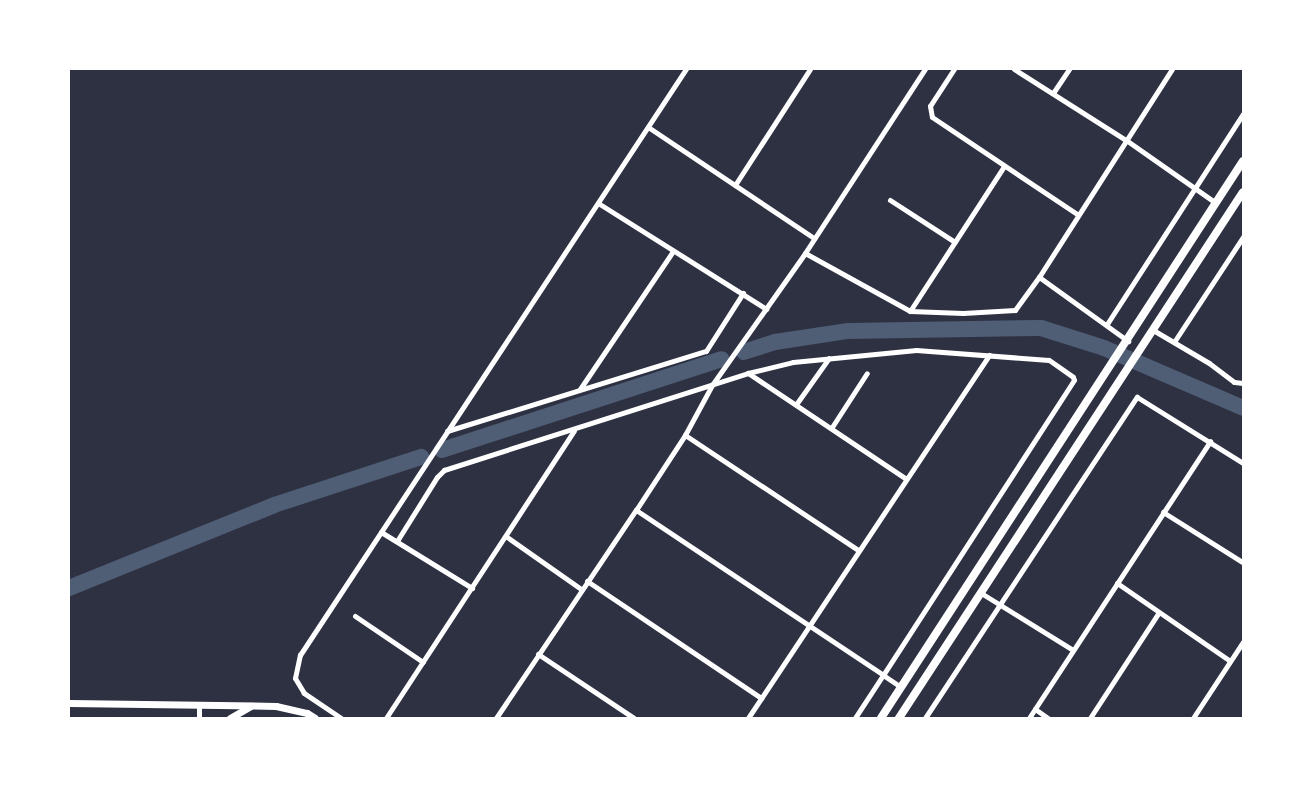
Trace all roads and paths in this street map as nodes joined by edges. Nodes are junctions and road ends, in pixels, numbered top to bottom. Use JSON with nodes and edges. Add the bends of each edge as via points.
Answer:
{"nodes":[{"id":1,"x":686,"y":69,"type":"edge"},
{"id":2,"x":810,"y":69,"type":"edge"},
{"id":3,"x":925,"y":69,"type":"edge"},
{"id":4,"x":954,"y":69,"type":"edge"},
{"id":5,"x":1014,"y":69,"type":"edge"},
{"id":6,"x":1069,"y":69,"type":"edge"},
{"id":7,"x":1172,"y":69,"type":"edge"},
{"id":8,"x":1053,"y":93,"type":"junction"},
{"id":9,"x":1243,"y":114,"type":"edge"},
{"id":10,"x":648,"y":127,"type":"junction"},
{"id":11,"x":1126,"y":140,"type":"junction"},
{"id":12,"x":1243,"y":160,"type":"edge"},
{"id":13,"x":1004,"y":166,"type":"junction"},
{"id":14,"x":735,"y":185,"type":"junction"},
{"id":15,"x":1195,"y":188,"type":"junction"},
{"id":16,"x":1243,"y":192,"type":"edge"},
{"id":17,"x":890,"y":200,"type":"dead end"},
{"id":18,"x":598,"y":203,"type":"junction"},
{"id":19,"x":1216,"y":203,"type":"junction"},
{"id":20,"x":1077,"y":214,"type":"junction"},
{"id":21,"x":1243,"y":237,"type":"edge"},
{"id":22,"x":814,"y":238,"type":"junction"},
{"id":23,"x":955,"y":242,"type":"junction"},
{"id":24,"x":673,"y":251,"type":"junction"},
{"id":25,"x":805,"y":253,"type":"junction"},
{"id":26,"x":1039,"y":277,"type":"junction"},
{"id":27,"x":743,"y":293,"type":"junction"},
{"id":28,"x":766,"y":309,"type":"junction"},
{"id":29,"x":910,"y":311,"type":"junction"},
{"id":30,"x":1107,"y":324,"type":"junction"},
{"id":31,"x":1153,"y":330,"type":"junction"},
{"id":32,"x":1128,"y":341,"type":"junction"},
{"id":33,"x":1174,"y":342,"type":"junction"},
{"id":34,"x":989,"y":355,"type":"junction"},
{"id":35,"x":829,"y":358,"type":"junction"},
{"id":36,"x":748,"y":373,"type":"junction"},
{"id":37,"x":867,"y":373,"type":"dead end"},
{"id":38,"x":1243,"y":383,"type":"edge"},
{"id":39,"x":712,"y":385,"type":"junction"},
{"id":40,"x":579,"y":389,"type":"junction"},
{"id":41,"x":797,"y":403,"type":"junction"},
{"id":42,"x":832,"y":427,"type":"junction"},
{"id":43,"x":574,"y":430,"type":"junction"},
{"id":44,"x":447,"y":431,"type":"junction"},
{"id":45,"x":685,"y":435,"type":"junction"},
{"id":46,"x":1210,"y":441,"type":"junction"},
{"id":47,"x":1243,"y":462,"type":"edge"},
{"id":48,"x":905,"y":478,"type":"junction"},
{"id":49,"x":636,"y":510,"type":"junction"},
{"id":50,"x":1164,"y":512,"type":"junction"},
{"id":51,"x":381,"y":532,"type":"junction"},
{"id":52,"x":507,"y":537,"type":"junction"},
{"id":53,"x":397,"y":541,"type":"junction"},
{"id":54,"x":858,"y":550,"type":"junction"},
{"id":55,"x":1242,"y":562,"type":"edge"},
{"id":56,"x":587,"y":581,"type":"junction"},
{"id":57,"x":1117,"y":583,"type":"junction"},
{"id":58,"x":472,"y":588,"type":"junction"},
{"id":59,"x":581,"y":589,"type":"junction"},
{"id":60,"x":981,"y":593,"type":"junction"},
{"id":61,"x":999,"y":605,"type":"junction"},
{"id":62,"x":1159,"y":612,"type":"junction"},
{"id":63,"x":355,"y":616,"type":"dead end"},
{"id":64,"x":809,"y":625,"type":"junction"},
{"id":65,"x":1243,"y":642,"type":"edge"},
{"id":66,"x":1073,"y":650,"type":"junction"},
{"id":67,"x":538,"y":654,"type":"junction"},
{"id":68,"x":1230,"y":661,"type":"junction"},
{"id":69,"x":423,"y":662,"type":"junction"},
{"id":70,"x":884,"y":675,"type":"junction"},
{"id":71,"x":901,"y":687,"type":"junction"},
{"id":72,"x":761,"y":698,"type":"junction"},
{"id":73,"x":69,"y":703,"type":"edge"},
{"id":74,"x":199,"y":705,"type":"junction"},
{"id":75,"x":254,"y":705,"type":"junction"},
{"id":76,"x":1035,"y":709,"type":"junction"},
{"id":77,"x":199,"y":718,"type":"edge"},
{"id":78,"x":230,"y":718,"type":"edge"},
{"id":79,"x":315,"y":718,"type":"edge"},
{"id":80,"x":341,"y":718,"type":"edge"},
{"id":81,"x":386,"y":718,"type":"edge"},
{"id":82,"x":496,"y":718,"type":"edge"},
{"id":83,"x":634,"y":718,"type":"edge"},
{"id":84,"x":748,"y":718,"type":"edge"},
{"id":85,"x":855,"y":718,"type":"edge"},
{"id":86,"x":881,"y":718,"type":"edge"},
{"id":87,"x":899,"y":718,"type":"edge"},
{"id":88,"x":925,"y":718,"type":"edge"},
{"id":89,"x":1029,"y":718,"type":"edge"},
{"id":90,"x":1048,"y":718,"type":"edge"},
{"id":91,"x":1090,"y":718,"type":"edge"},
{"id":92,"x":1193,"y":718,"type":"edge"}],
"edges":[{"from":1,"to":10,"type":"street"},
{"from":2,"to":14,"type":"street"},
{"from":3,"to":22,"type":"street"},
{"from":4,"to":13,"type":"street","via":[[929,112]]},
{"from":5,"to":8,"type":"street"},
{"from":6,"to":8,"type":"street"},
{"from":7,"to":11,"type":"street"},
{"from":8,"to":11,"type":"street"},
{"from":9,"to":15,"type":"street"},
{"from":10,"to":14,"type":"street"},
{"from":10,"to":18,"type":"street"},
{"from":11,"to":15,"type":"street"},
{"from":11,"to":20,"type":"street"},
{"from":12,"to":19,"type":"main road"},
{"from":13,"to":20,"type":"street"},
{"from":13,"to":23,"type":"street"},
{"from":14,"to":22,"type":"street"},
{"from":15,"to":19,"type":"street"},
{"from":15,"to":30,"type":"street"},
{"from":16,"to":31,"type":"main road"},
{"from":17,"to":23,"type":"street"},
{"from":18,"to":24,"type":"street"},
{"from":18,"to":44,"type":"street"},
{"from":19,"to":32,"type":"main road"},
{"from":20,"to":26,"type":"street"},
{"from":21,"to":33,"type":"street"},
{"from":22,"to":25,"type":"street"},
{"from":23,"to":29,"type":"street"},
{"from":24,"to":27,"type":"street"},
{"from":24,"to":40,"type":"street"},
{"from":25,"to":28,"type":"street"},
{"from":25,"to":29,"type":"street"},
{"from":26,"to":29,"type":"street","via":[[1015,310]]},
{"from":26,"to":30,"type":"street"},
{"from":27,"to":28,"type":"street"},
{"from":27,"to":40,"type":"street","via":[[706,351]]},
{"from":28,"to":39,"type":"street"},
{"from":30,"to":32,"type":"street"},
{"from":31,"to":33,"type":"street"},
{"from":31,"to":60,"type":"main road"},
{"from":32,"to":71,"type":"main road"},
{"from":33,"to":38,"type":"street","via":[[1234,382]]},
{"from":34,"to":35,"type":"street","via":[[916,350]]},
{"from":34,"to":48,"type":"street"},
{"from":34,"to":70,"type":"street","via":[[1049,360],[1073,377],[1072,383]]},
{"from":35,"to":36,"type":"street"},
{"from":35,"to":41,"type":"street"},
{"from":36,"to":39,"type":"street"},
{"from":36,"to":41,"type":"street"},
{"from":37,"to":42,"type":"street"},
{"from":39,"to":43,"type":"street"},
{"from":39,"to":45,"type":"street"},
{"from":40,"to":44,"type":"street"},
{"from":41,"to":42,"type":"street"},
{"from":42,"to":48,"type":"street"},
{"from":43,"to":52,"type":"street"},
{"from":43,"to":53,"type":"street","via":[[444,471]]},
{"from":44,"to":51,"type":"street"},
{"from":45,"to":49,"type":"street"},
{"from":45,"to":54,"type":"street"},
{"from":46,"to":47,"type":"street"},
{"from":46,"to":50,"type":"street"},
{"from":46,"to":61,"type":"street","via":[[1137,397]]},
{"from":48,"to":54,"type":"street"},
{"from":49,"to":56,"type":"street"},
{"from":49,"to":64,"type":"street"},
{"from":50,"to":55,"type":"street"},
{"from":50,"to":57,"type":"street"},
{"from":51,"to":53,"type":"street"},
{"from":51,"to":80,"type":"street","via":[[300,655],[296,667],[295,678],[304,693]]},
{"from":52,"to":58,"type":"street"},
{"from":52,"to":59,"type":"street"},
{"from":53,"to":58,"type":"street"},
{"from":54,"to":64,"type":"street"},
{"from":56,"to":59,"type":"street"},
{"from":56,"to":72,"type":"street"},
{"from":57,"to":62,"type":"street"},
{"from":57,"to":66,"type":"street"},
{"from":58,"to":69,"type":"street"},
{"from":59,"to":67,"type":"street"},
{"from":60,"to":61,"type":"street"},
{"from":60,"to":87,"type":"main road"},
{"from":61,"to":66,"type":"street"},
{"from":61,"to":88,"type":"street"},
{"from":62,"to":68,"type":"street"},
{"from":62,"to":91,"type":"street"},
{"from":63,"to":69,"type":"street"},
{"from":64,"to":70,"type":"street"},
{"from":64,"to":72,"type":"street"},
{"from":65,"to":68,"type":"street"},
{"from":66,"to":76,"type":"street"},
{"from":67,"to":82,"type":"street"},
{"from":67,"to":83,"type":"street"},
{"from":68,"to":92,"type":"street"},
{"from":69,"to":81,"type":"street"},
{"from":70,"to":71,"type":"street"},
{"from":70,"to":85,"type":"street"},
{"from":71,"to":86,"type":"main road"},
{"from":72,"to":84,"type":"street"},
{"from":73,"to":74,"type":"street"},
{"from":74,"to":75,"type":"street"},
{"from":74,"to":77,"type":"street"},
{"from":75,"to":78,"type":"street"},
{"from":75,"to":79,"type":"street","via":[[292,709]]},
{"from":76,"to":89,"type":"street"},
{"from":76,"to":90,"type":"street"}]}
